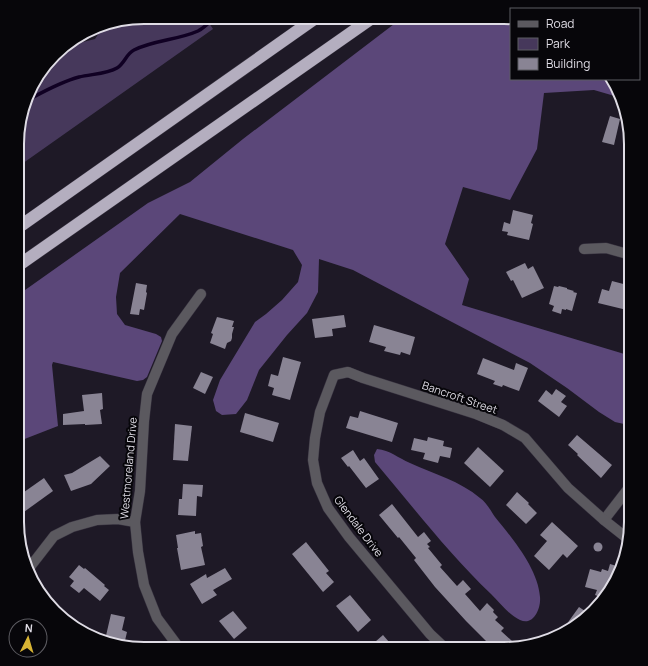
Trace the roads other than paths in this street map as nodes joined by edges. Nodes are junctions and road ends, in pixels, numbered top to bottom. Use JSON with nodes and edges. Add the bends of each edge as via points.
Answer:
{"nodes":[{"id":1,"x":308,"y":24,"type":"edge"},
{"id":2,"x":363,"y":24,"type":"edge"},
{"id":3,"x":24,"y":223,"type":"edge"},
{"id":4,"x":584,"y":249,"type":"dead end"},
{"id":5,"x":624,"y":254,"type":"edge"},
{"id":6,"x":24,"y":262,"type":"edge"},
{"id":7,"x":201,"y":294,"type":"dead end"},
{"id":8,"x":338,"y":374,"type":"joint"},
{"id":9,"x":624,"y":494,"type":"edge"},
{"id":10,"x":604,"y":520,"type":"junction"},
{"id":11,"x":135,"y":522,"type":"junction"},
{"id":12,"x":623,"y":535,"type":"edge"},
{"id":13,"x":32,"y":565,"type":"edge"},
{"id":14,"x":175,"y":642,"type":"edge"},
{"id":15,"x":439,"y":642,"type":"edge"}],
"edges":[{"from":1,"to":3,"type":"highway"},
{"from":2,"to":6,"type":"highway"},
{"from":4,"to":5,"type":"street","via":[[606,248]]},
{"from":7,"to":11,"type":"street","name":"Westmoreland Drive","via":[[172,334],[147,394],[140,492]]},
{"from":8,"to":10,"type":"street","name":"Bancroft Street","via":[[348,372],[503,425],[525,438],[568,488]]},
{"from":8,"to":15,"type":"street","name":"Glendale Drive","via":[[334,375],[320,412],[313,460],[317,483],[328,508],[349,536]]},
{"from":9,"to":10,"type":"street"},
{"from":10,"to":12,"type":"street","name":"Bancroft Street"},
{"from":11,"to":13,"type":"street","via":[[118,519],[97,520],[72,527],[54,536]]},
{"from":11,"to":14,"type":"street","name":"Westmoreland Drive","via":[[144,585],[157,618]]}]}
